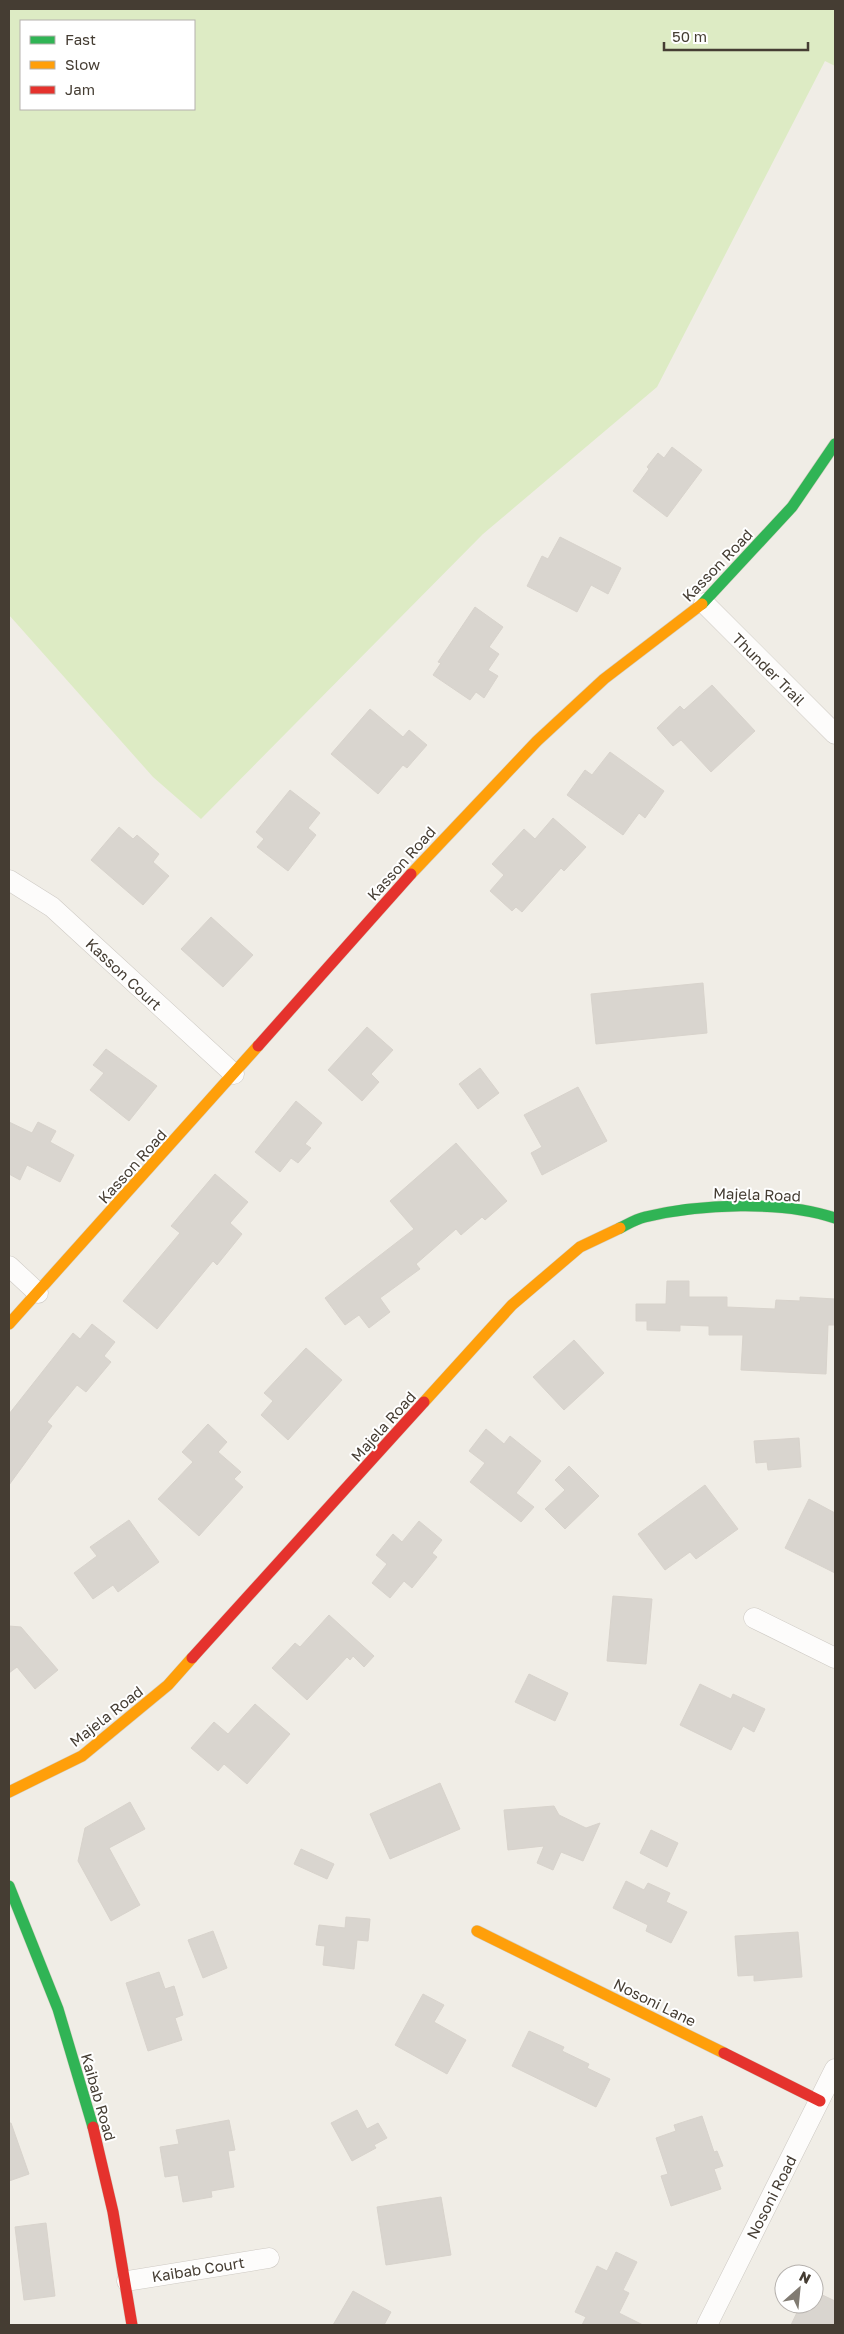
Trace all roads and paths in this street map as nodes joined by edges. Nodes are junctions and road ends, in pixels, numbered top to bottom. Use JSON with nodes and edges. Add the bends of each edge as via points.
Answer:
{"nodes":[{"id":1,"x":835,"y":444,"type":"edge"},
{"id":2,"x":704,"y":604,"type":"junction"},
{"id":3,"x":835,"y":734,"type":"edge"},
{"id":4,"x":9,"y":880,"type":"edge"},
{"id":5,"x":234,"y":1074,"type":"junction"},
{"id":6,"x":835,"y":1218,"type":"edge"},
{"id":7,"x":9,"y":1266,"type":"edge"},
{"id":8,"x":38,"y":1293,"type":"junction"},
{"id":9,"x":9,"y":1324,"type":"edge"},
{"id":10,"x":754,"y":1618,"type":"dead end"},
{"id":11,"x":835,"y":1658,"type":"edge"},
{"id":12,"x":9,"y":1792,"type":"edge"},
{"id":13,"x":9,"y":1886,"type":"edge"},
{"id":14,"x":477,"y":1931,"type":"dead end"},
{"id":15,"x":835,"y":2069,"type":"edge"},
{"id":16,"x":820,"y":2101,"type":"junction"},
{"id":17,"x":269,"y":2258,"type":"dead end"},
{"id":18,"x":126,"y":2280,"type":"junction"},
{"id":19,"x":132,"y":2325,"type":"edge"},
{"id":20,"x":708,"y":2325,"type":"edge"}],
"edges":[{"from":1,"to":2,"type":"street","name":"Kasson Road","via":[[792,507]]},
{"from":2,"to":3,"type":"street","name":"Thunder Trail"},
{"from":2,"to":5,"type":"street","name":"Kasson Road","via":[[604,679],[537,741],[419,865]]},
{"from":4,"to":5,"type":"street","name":"Kasson Court","via":[[52,907]]},
{"from":5,"to":8,"type":"street","name":"Kasson Road"},
{"from":6,"to":12,"type":"street","name":"Majela Road","via":[[814,1211],[718,1205],[643,1217],[580,1247],[512,1305],[168,1685],[82,1756]]},
{"from":7,"to":8,"type":"street"},
{"from":8,"to":9,"type":"street","name":"Kasson Road"},
{"from":10,"to":11,"type":"street"},
{"from":13,"to":18,"type":"street","name":"Kaibab Road","via":[[64,2026],[100,2155]]},
{"from":14,"to":16,"type":"street","name":"Nosoni Lane"},
{"from":15,"to":16,"type":"street","name":"Nosoni Road"},
{"from":16,"to":20,"type":"street","name":"Nosoni Road"},
{"from":17,"to":18,"type":"street","name":"Kaibab Court"},
{"from":18,"to":19,"type":"street","name":"Kaibab Road"}]}
